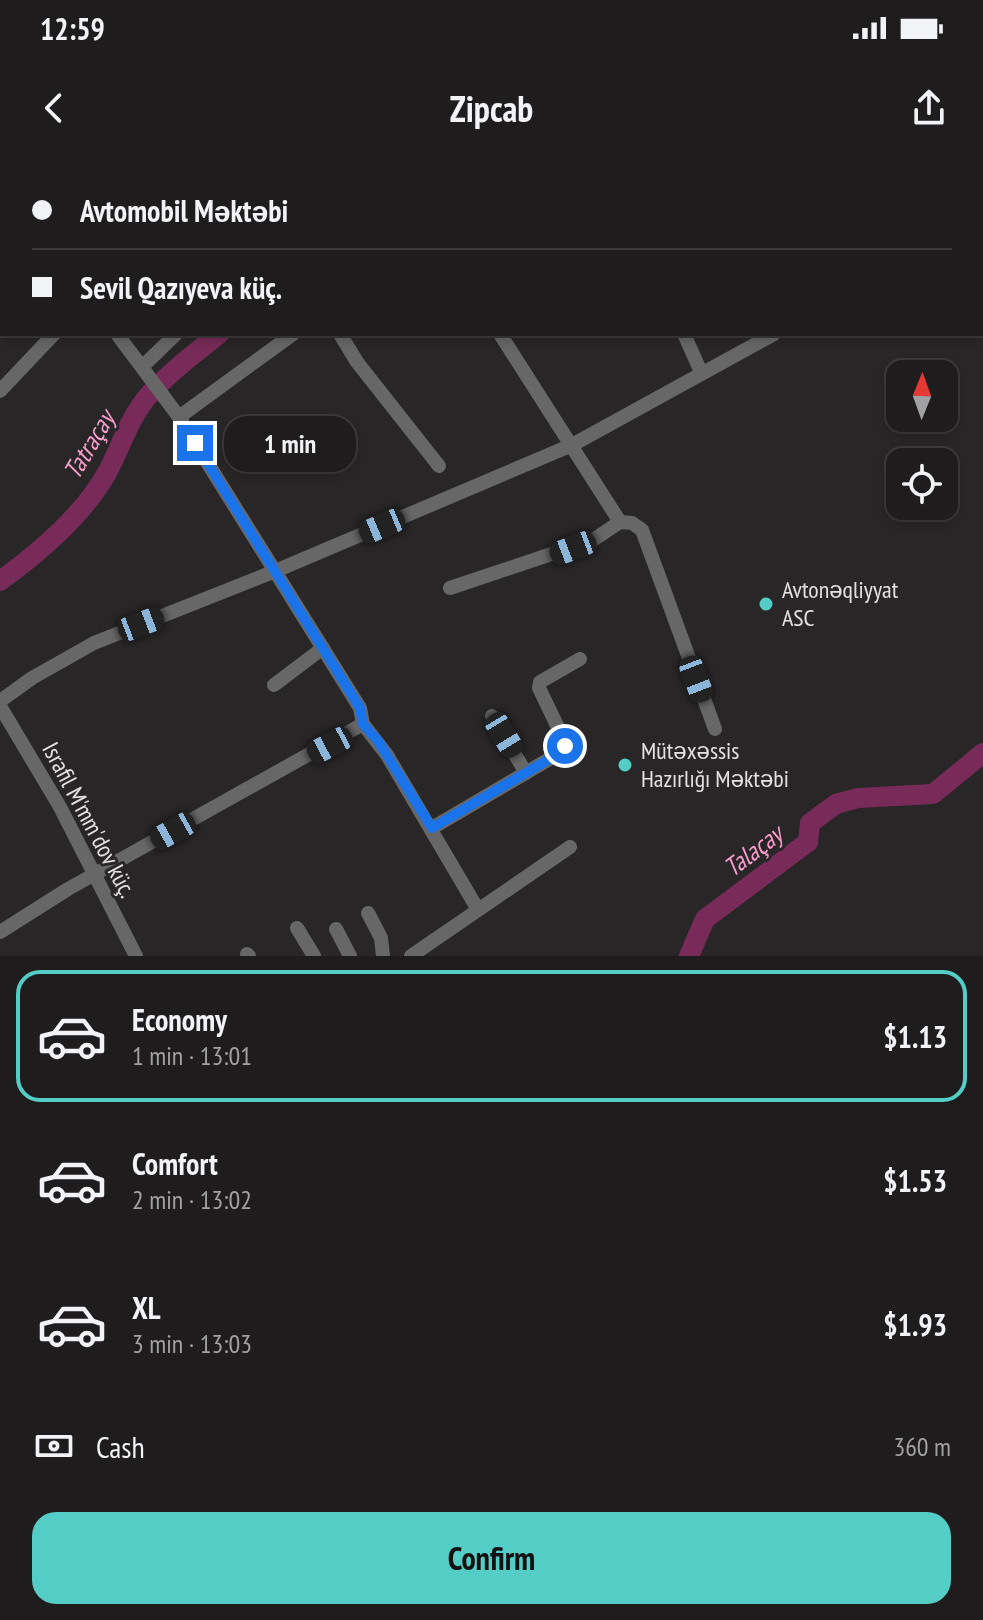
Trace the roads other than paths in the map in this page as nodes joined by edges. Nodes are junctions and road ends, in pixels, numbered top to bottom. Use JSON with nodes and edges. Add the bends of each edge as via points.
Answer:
{"nodes":[{"id":1,"x":52,"y":336,"type":"edge"},
{"id":2,"x":119,"y":336,"type":"edge"},
{"id":3,"x":174,"y":336,"type":"edge"},
{"id":4,"x":290,"y":336,"type":"edge"},
{"id":5,"x":341,"y":336,"type":"edge"},
{"id":6,"x":501,"y":336,"type":"edge"},
{"id":7,"x":685,"y":336,"type":"edge"},
{"id":8,"x":770,"y":336,"type":"edge"},
{"id":9,"x":146,"y":369,"type":"junction"},
{"id":10,"x":701,"y":372,"type":"junction"},
{"id":11,"x":0,"y":391,"type":"edge"},
{"id":12,"x":175,"y":411,"type":"junction"},
{"id":13,"x":572,"y":445,"type":"junction"},
{"id":14,"x":439,"y":466,"type":"dead end"},
{"id":15,"x":620,"y":522,"type":"junction"},
{"id":16,"x":273,"y":572,"type":"junction"},
{"id":17,"x":450,"y":588,"type":"dead end"},
{"id":18,"x":323,"y":648,"type":"junction"},
{"id":19,"x":580,"y":659,"type":"dead end"},
{"id":20,"x":274,"y":685,"type":"dead end"},
{"id":21,"x":0,"y":704,"type":"edge"},
{"id":22,"x":492,"y":716,"type":"dead end"},
{"id":23,"x":363,"y":724,"type":"junction"},
{"id":24,"x":715,"y":729,"type":"dead end"},
{"id":25,"x":526,"y":773,"type":"junction"},
{"id":26,"x":432,"y":828,"type":"junction"},
{"id":27,"x":570,"y":847,"type":"dead end"},
{"id":28,"x":95,"y":874,"type":"junction"},
{"id":29,"x":477,"y":908,"type":"junction"},
{"id":30,"x":368,"y":913,"type":"dead end"},
{"id":31,"x":297,"y":928,"type":"dead end"},
{"id":32,"x":336,"y":929,"type":"dead end"},
{"id":33,"x":0,"y":932,"type":"edge"},
{"id":34,"x":136,"y":956,"type":"edge"},
{"id":35,"x":314,"y":956,"type":"edge"},
{"id":36,"x":350,"y":956,"type":"edge"},
{"id":37,"x":383,"y":956,"type":"edge"},
{"id":38,"x":411,"y":956,"type":"edge"}],
"edges":[{"from":1,"to":11,"type":"street"},
{"from":2,"to":9,"type":"street"},
{"from":3,"to":9,"type":"street"},
{"from":4,"to":12,"type":"street"},
{"from":5,"to":14,"type":"street"},
{"from":6,"to":13,"type":"street"},
{"from":7,"to":10,"type":"street"},
{"from":8,"to":10,"type":"street"},
{"from":9,"to":12,"type":"street"},
{"from":10,"to":13,"type":"street"},
{"from":12,"to":16,"type":"street"},
{"from":13,"to":15,"type":"street"},
{"from":13,"to":16,"type":"street"},
{"from":15,"to":17,"type":"street","via":[[593,540]]},
{"from":15,"to":24,"type":"street","via":[[642,530]]},
{"from":16,"to":18,"type":"street"},
{"from":16,"to":21,"type":"street","via":[[94,643],[32,678]]},
{"from":18,"to":20,"type":"street"},
{"from":18,"to":23,"type":"street","via":[[360,708]]},
{"from":19,"to":25,"type":"street","via":[[540,682],[565,746]]},
{"from":21,"to":28,"type":"street","name":"Israfil M'mm'dov küç."},
{"from":22,"to":25,"type":"street"},
{"from":23,"to":26,"type":"street"},
{"from":23,"to":28,"type":"street"},
{"from":25,"to":26,"type":"street"},
{"from":26,"to":29,"type":"street"},
{"from":27,"to":29,"type":"street"},
{"from":28,"to":33,"type":"street"},
{"from":28,"to":34,"type":"street","name":"Israfil M'mm'dov küç."},
{"from":29,"to":38,"type":"street"},
{"from":30,"to":37,"type":"street","via":[[381,938]]},
{"from":31,"to":35,"type":"street"},
{"from":32,"to":36,"type":"street"}]}
